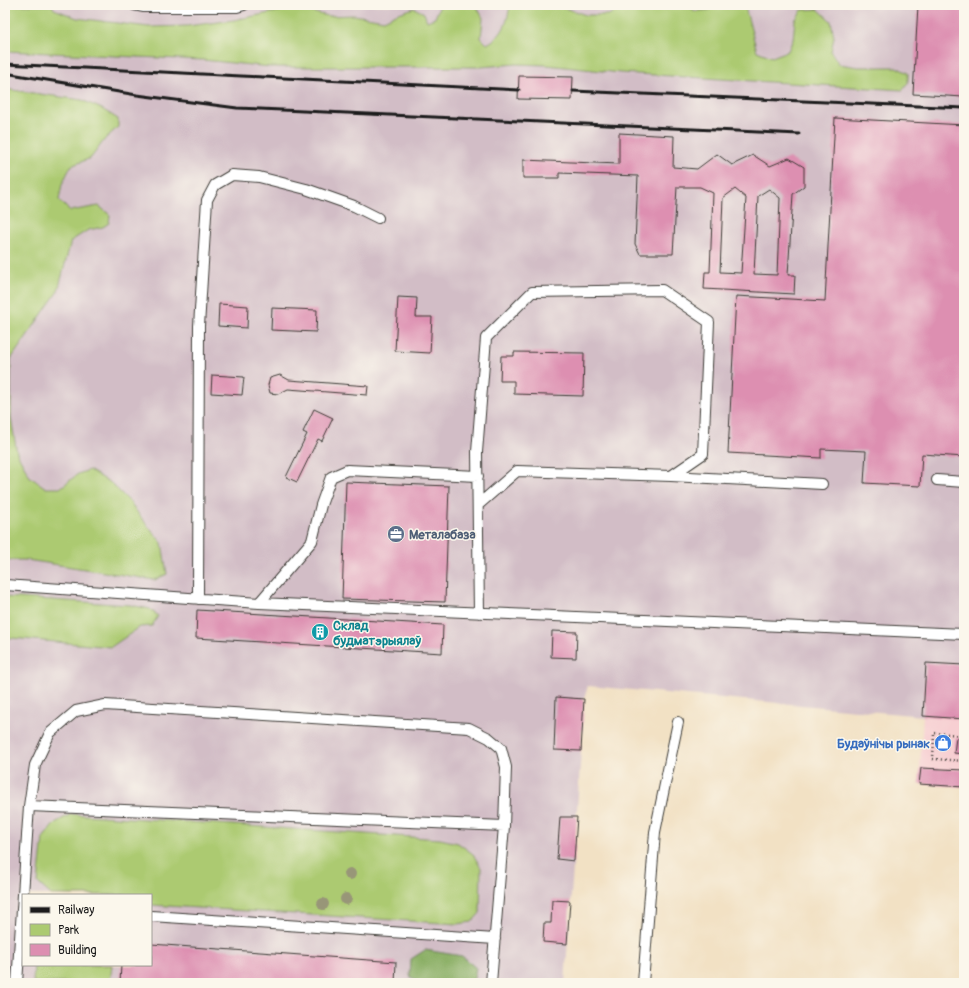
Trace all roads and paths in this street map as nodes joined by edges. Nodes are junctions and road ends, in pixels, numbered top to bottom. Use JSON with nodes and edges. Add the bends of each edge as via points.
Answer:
{"nodes":[{"id":1,"x":134,"y":5,"type":"edge"},
{"id":2,"x":244,"y":5,"type":"edge"},
{"id":3,"x":378,"y":218,"type":"dead end"},
{"id":4,"x":478,"y":476,"type":"junction"},
{"id":5,"x":671,"y":476,"type":"junction"},
{"id":6,"x":937,"y":480,"type":"dead end"},
{"id":7,"x":964,"y":482,"type":"edge"},
{"id":8,"x":822,"y":484,"type":"dead end"},
{"id":9,"x":478,"y":505,"type":"junction"},
{"id":10,"x":5,"y":585,"type":"edge"},
{"id":11,"x":198,"y":599,"type":"junction"},
{"id":12,"x":259,"y":603,"type":"junction"},
{"id":13,"x":478,"y":613,"type":"junction"},
{"id":14,"x":964,"y":634,"type":"edge"},
{"id":15,"x":678,"y":722,"type":"dead end"},
{"id":16,"x":964,"y":735,"type":"edge"},
{"id":17,"x":964,"y":761,"type":"edge"},
{"id":18,"x":29,"y":806,"type":"junction"},
{"id":19,"x":504,"y":826,"type":"junction"},
{"id":20,"x":23,"y":894,"type":"edge"},
{"id":21,"x":22,"y":908,"type":"edge"},
{"id":22,"x":152,"y":916,"type":"edge"},
{"id":23,"x":495,"y":939,"type":"junction"},
{"id":24,"x":17,"y":983,"type":"edge"},
{"id":25,"x":492,"y":983,"type":"edge"},
{"id":26,"x":643,"y":983,"type":"edge"}],
"edges":[{"from":1,"to":2,"type":"lane"},
{"from":3,"to":11,"type":"lane","via":[[320,194],[259,177],[232,175],[215,185],[207,200],[199,326]]},
{"from":4,"to":5,"type":"lane","via":[[477,452],[486,338],[532,292],[662,290],[709,322],[703,454]]},
{"from":4,"to":9,"type":"lane"},
{"from":4,"to":12,"type":"lane","via":[[347,470],[331,477],[312,540]]},
{"from":5,"to":8,"type":"lane"},
{"from":5,"to":9,"type":"lane","via":[[517,471]]},
{"from":6,"to":7,"type":"lane"},
{"from":9,"to":13,"type":"lane"},
{"from":10,"to":11,"type":"lane"},
{"from":11,"to":12,"type":"lane"},
{"from":12,"to":13,"type":"lane"},
{"from":13,"to":14,"type":"lane"},
{"from":15,"to":26,"type":"lane","via":[[655,832]]},
{"from":16,"to":17,"type":"path","via":[[934,733],[933,759]]},
{"from":18,"to":19,"type":"lane"},
{"from":18,"to":19,"type":"lane","via":[[35,765],[50,733],[76,711],[105,705],[469,728],[489,738],[501,748],[506,767]]},
{"from":18,"to":20,"type":"lane"},
{"from":19,"to":23,"type":"lane"},
{"from":21,"to":24,"type":"lane"},
{"from":22,"to":23,"type":"lane"},
{"from":23,"to":25,"type":"lane"}]}
